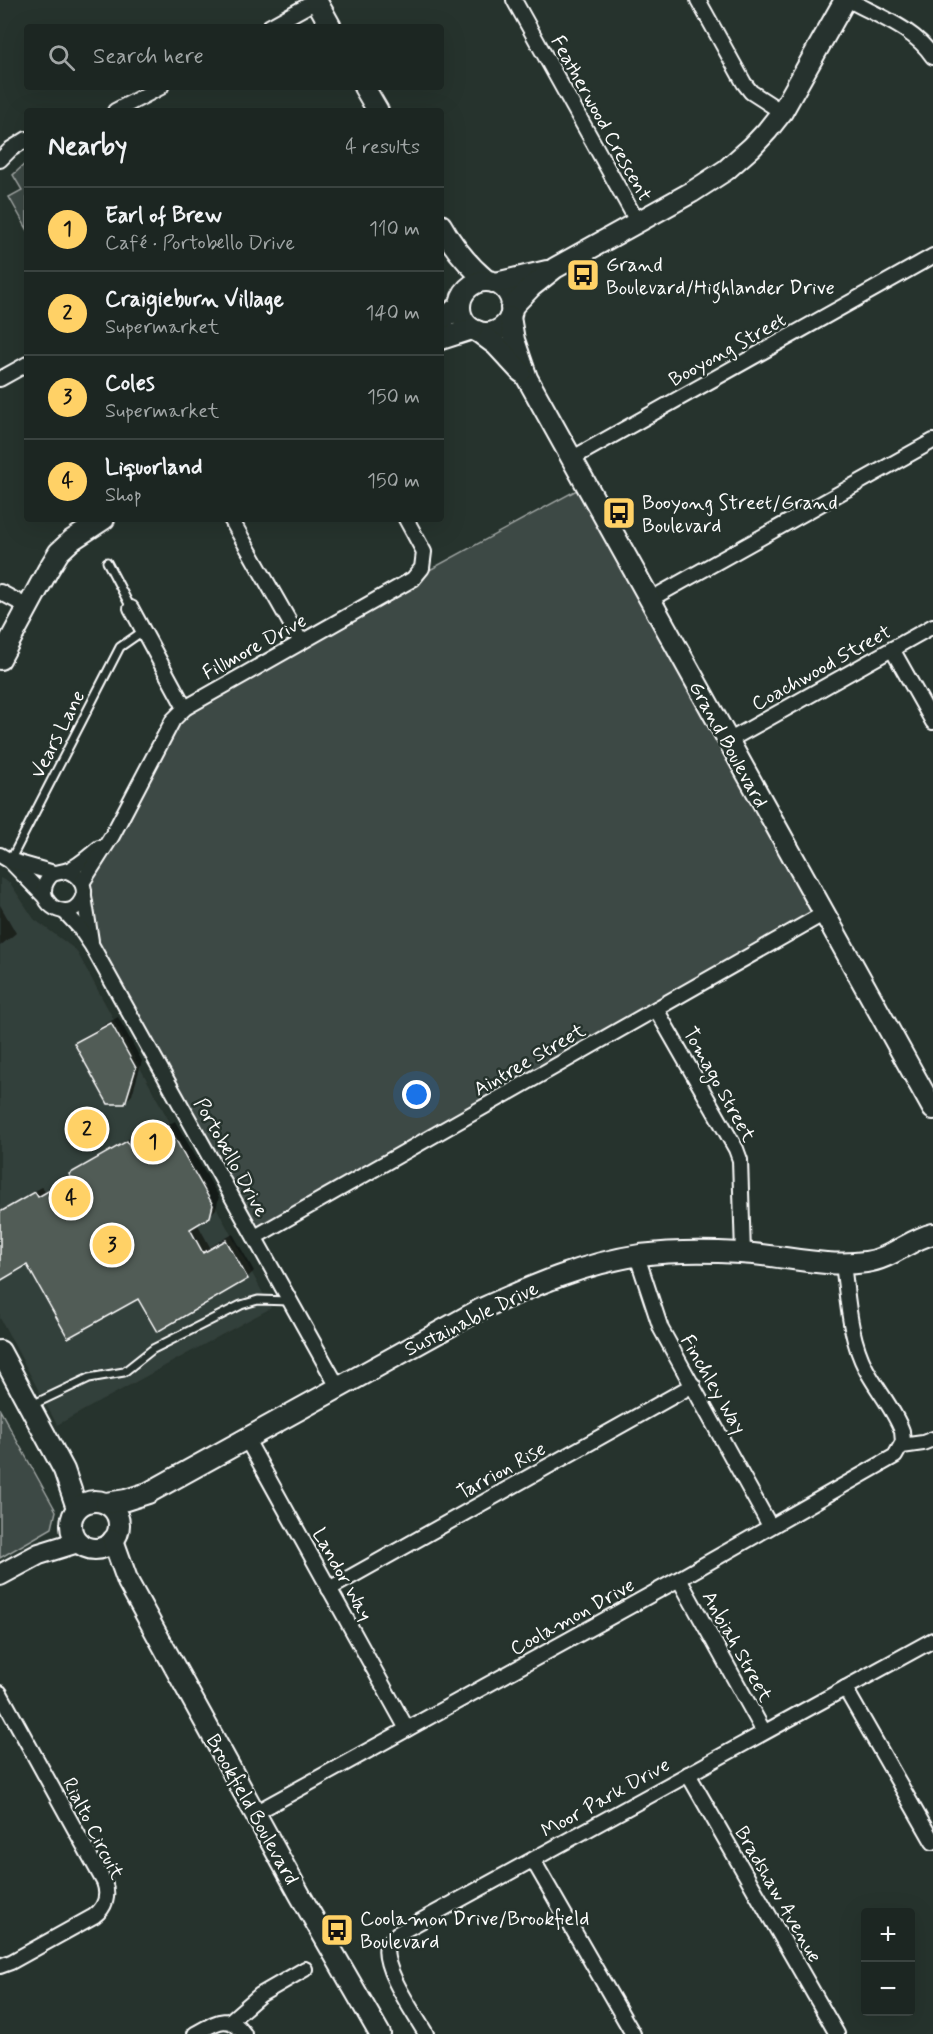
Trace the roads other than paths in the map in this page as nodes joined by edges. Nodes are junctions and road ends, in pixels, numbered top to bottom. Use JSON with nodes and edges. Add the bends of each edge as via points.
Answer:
{"nodes":[{"id":1,"x":514,"y":0,"type":"edge"},
{"id":2,"x":698,"y":0,"type":"edge"},
{"id":3,"x":847,"y":0,"type":"edge"},
{"id":4,"x":316,"y":1,"type":"edge"},
{"id":5,"x":274,"y":24,"type":"edge"},
{"id":6,"x":329,"y":24,"type":"edge"},
{"id":7,"x":933,"y":57,"type":"edge"},
{"id":8,"x":155,"y":90,"type":"edge"},
{"id":9,"x":366,"y":90,"type":"edge"},
{"id":10,"x":121,"y":108,"type":"edge"},
{"id":11,"x":376,"y":108,"type":"edge"},
{"id":12,"x":782,"y":112,"type":"junction"},
{"id":13,"x":24,"y":141,"type":"edge"},
{"id":14,"x":0,"y":160,"type":"edge"},
{"id":15,"x":638,"y":223,"type":"junction"},
{"id":16,"x":446,"y":233,"type":"edge"},
{"id":17,"x":933,"y":256,"type":"edge"},
{"id":18,"x":555,"y":268,"type":"junction"},
{"id":19,"x":492,"y":282,"type":"junction"},
{"id":20,"x":460,"y":304,"type":"junction"},
{"id":21,"x":511,"y":312,"type":"junction"},
{"id":22,"x":444,"y":318,"type":"edge"},
{"id":23,"x":474,"y":330,"type":"junction"},
{"id":24,"x":444,"y":338,"type":"edge"},
{"id":25,"x":24,"y":366,"type":"edge"},
{"id":26,"x":526,"y":378,"type":"junction"},
{"id":27,"x":0,"y":379,"type":"edge"},
{"id":28,"x":933,"y":441,"type":"edge"},
{"id":29,"x":572,"y":459,"type":"junction"},
{"id":30,"x":99,"y":522,"type":"edge"},
{"id":31,"x":233,"y":522,"type":"edge"},
{"id":32,"x":408,"y":522,"type":"edge"},
{"id":33,"x":107,"y":562,"type":"dead end"},
{"id":34,"x":0,"y":592,"type":"edge"},
{"id":35,"x":649,"y":600,"type":"junction"},
{"id":36,"x":28,"y":607,"type":"junction"},
{"id":37,"x":131,"y":608,"type":"joint"},
{"id":38,"x":933,"y":626,"type":"edge"},
{"id":39,"x":143,"y":631,"type":"junction"},
{"id":40,"x":300,"y":642,"type":"junction"},
{"id":41,"x":892,"y":649,"type":"junction"},
{"id":42,"x":0,"y":658,"type":"edge"},
{"id":43,"x":185,"y":708,"type":"junction"},
{"id":44,"x":933,"y":722,"type":"edge"},
{"id":45,"x":728,"y":741,"type":"junction"},
{"id":46,"x":111,"y":836,"type":"junction"},
{"id":47,"x":5,"y":858,"type":"edge"},
{"id":48,"x":61,"y":872,"type":"junction"},
{"id":49,"x":83,"y":889,"type":"junction"},
{"id":50,"x":44,"y":896,"type":"junction"},
{"id":51,"x":64,"y":911,"type":"junction"},
{"id":52,"x":823,"y":914,"type":"junction"},
{"id":53,"x":92,"y":946,"type":"junction"},
{"id":54,"x":656,"y":1009,"type":"junction"},
{"id":55,"x":933,"y":1109,"type":"edge"},
{"id":56,"x":931,"y":1233,"type":"edge"},
{"id":57,"x":255,"y":1237,"type":"junction"},
{"id":58,"x":743,"y":1253,"type":"junction"},
{"id":59,"x":637,"y":1256,"type":"junction"},
{"id":60,"x":843,"y":1264,"type":"junction"},
{"id":61,"x":291,"y":1301,"type":"junction"},
{"id":62,"x":0,"y":1351,"type":"edge"},
{"id":63,"x":693,"y":1385,"type":"junction"},
{"id":64,"x":338,"y":1387,"type":"junction"},
{"id":65,"x":30,"y":1406,"type":"junction"},
{"id":66,"x":246,"y":1438,"type":"junction"},
{"id":67,"x":933,"y":1438,"type":"edge"},
{"id":68,"x":902,"y":1446,"type":"junction"},
{"id":69,"x":148,"y":1493,"type":"junction"},
{"id":70,"x":92,"y":1504,"type":"junction"},
{"id":71,"x":770,"y":1526,"type":"junction"},
{"id":72,"x":74,"y":1535,"type":"junction"},
{"id":73,"x":109,"y":1537,"type":"junction"},
{"id":74,"x":0,"y":1575,"type":"edge"},
{"id":75,"x":679,"y":1580,"type":"junction"},
{"id":76,"x":329,"y":1589,"type":"junction"},
{"id":77,"x":933,"y":1640,"type":"edge"},
{"id":78,"x":845,"y":1688,"type":"junction"},
{"id":79,"x":0,"y":1694,"type":"edge"},
{"id":80,"x":407,"y":1729,"type":"junction"},
{"id":81,"x":764,"y":1732,"type":"junction"},
{"id":82,"x":688,"y":1774,"type":"junction"},
{"id":83,"x":255,"y":1813,"type":"junction"},
{"id":84,"x":933,"y":1842,"type":"edge"},
{"id":85,"x":533,"y":1860,"type":"junction"},
{"id":86,"x":0,"y":1966,"type":"edge"},
{"id":87,"x":305,"y":1969,"type":"dead end"},
{"id":88,"x":230,"y":2021,"type":"junction"},
{"id":89,"x":195,"y":2034,"type":"edge"},
{"id":90,"x":244,"y":2034,"type":"edge"},
{"id":91,"x":380,"y":2034,"type":"edge"},
{"id":92,"x":426,"y":2034,"type":"edge"},
{"id":93,"x":633,"y":2034,"type":"edge"},
{"id":94,"x":837,"y":2034,"type":"edge"}],
"edges":[{"from":1,"to":15,"type":"street","name":"Featherwood Crescent"},
{"from":2,"to":12,"type":"street","via":[[744,83]]},
{"from":3,"to":7,"type":"street","via":[[914,35]]},
{"from":3,"to":12,"type":"street"},
{"from":4,"to":5,"type":"street"},
{"from":4,"to":6,"type":"street"},
{"from":8,"to":10,"type":"street"},
{"from":9,"to":11,"type":"street"},
{"from":12,"to":15,"type":"street","via":[[726,170]]},
{"from":13,"to":14,"type":"street"},
{"from":15,"to":18,"type":"street"},
{"from":16,"to":19,"type":"street","via":[[475,271]]},
{"from":16,"to":20,"type":"street","via":[[459,282]]},
{"from":17,"to":29,"type":"street","name":"Booyong Street"},
{"from":18,"to":19,"type":"street"},
{"from":18,"to":21,"type":"street","via":[[531,287]]},
{"from":19,"to":20,"type":"street","via":[[480,281],[467,289]]},
{"from":19,"to":21,"type":"street","via":[[507,293]]},
{"from":20,"to":22,"type":"street"},
{"from":20,"to":23,"type":"street","via":[[462,317]]},
{"from":21,"to":23,"type":"street","via":[[500,329]]},
{"from":21,"to":26,"type":"street","name":"Grand Boulevard","via":[[514,340]]},
{"from":23,"to":24,"type":"street"},
{"from":23,"to":26,"type":"street","name":"Grand Boulevard","via":[[499,348]]},
{"from":25,"to":27,"type":"street"},
{"from":26,"to":29,"type":"street","name":"Grand Boulevard"},
{"from":28,"to":35,"type":"street"},
{"from":29,"to":35,"type":"street","name":"Grand Boulevard"},
{"from":30,"to":36,"type":"street","via":[[59,552]]},
{"from":31,"to":40,"type":"street"},
{"from":32,"to":40,"type":"street","name":"Fillmore Drive","via":[[424,552],[423,568],[412,579]]},
{"from":33,"to":37,"type":"lane"},
{"from":34,"to":36,"type":"street"},
{"from":35,"to":45,"type":"street","name":"Grand Boulevard"},
{"from":36,"to":42,"type":"street"},
{"from":37,"to":39,"type":"street"},
{"from":38,"to":41,"type":"street","name":"Coachwood Street"},
{"from":39,"to":43,"type":"street"},
{"from":39,"to":47,"type":"lane","name":"Vears Lane","via":[[120,646]]},
{"from":40,"to":43,"type":"street","name":"Fillmore Drive"},
{"from":41,"to":44,"type":"street"},
{"from":41,"to":45,"type":"street","name":"Coachwood Street"},
{"from":43,"to":46,"type":"street","name":"Fillmore Drive","via":[[173,720]]},
{"from":45,"to":52,"type":"street","name":"Grand Boulevard"},
{"from":46,"to":48,"type":"street","via":[[90,856]]},
{"from":46,"to":49,"type":"street","name":"Fillmore Drive"},
{"from":47,"to":48,"type":"street"},
{"from":47,"to":50,"type":"street"},
{"from":48,"to":49,"type":"street","via":[[79,877]]},
{"from":48,"to":50,"type":"street","via":[[45,882]]},
{"from":49,"to":51,"type":"street","via":[[76,907]]},
{"from":49,"to":53,"type":"street","name":"Portobello Drive"},
{"from":50,"to":51,"type":"street","via":[[51,907]]},
{"from":51,"to":53,"type":"street","name":"Portobello Drive"},
{"from":52,"to":54,"type":"street","name":"Aintree Street"},
{"from":52,"to":55,"type":"street","name":"Grand Boulevard"},
{"from":53,"to":57,"type":"street","name":"Portobello Drive"},
{"from":54,"to":57,"type":"street","name":"Aintree Street"},
{"from":54,"to":58,"type":"street","name":"Tomago Street","via":[[740,1160]]},
{"from":56,"to":60,"type":"street","name":"Sustainable Drive","via":[[869,1262]]},
{"from":57,"to":61,"type":"street","name":"Portobello Drive"},
{"from":58,"to":59,"type":"street","name":"Sustainable Drive","via":[[701,1251]]},
{"from":58,"to":60,"type":"street","name":"Sustainable Drive"},
{"from":59,"to":63,"type":"street","name":"Finchley Way","via":[[661,1329]]},
{"from":59,"to":64,"type":"street","name":"Sustainable Drive","via":[[534,1285],[481,1308]]},
{"from":60,"to":68,"type":"street","via":[[856,1346],[900,1425]]},
{"from":61,"to":64,"type":"street","name":"Portobello Drive"},
{"from":61,"to":65,"type":"lane","via":[[258,1300],[242,1305],[153,1349],[124,1372],[88,1378]]},
{"from":62,"to":65,"type":"street"},
{"from":63,"to":71,"type":"street","name":"Finchley Way"},
{"from":63,"to":76,"type":"street","name":"Tarrion Rise"},
{"from":64,"to":66,"type":"street","name":"Sustainable Drive"},
{"from":65,"to":70,"type":"street","via":[[64,1470]]},
{"from":66,"to":69,"type":"street","name":"Sustainable Drive"},
{"from":66,"to":76,"type":"street","name":"Landor Way"},
{"from":67,"to":68,"type":"street","name":"Coolamon Drive"},
{"from":68,"to":71,"type":"street","name":"Coolamon Drive","via":[[890,1460]]},
{"from":69,"to":70,"type":"street","name":"Sustainable Drive"},
{"from":69,"to":73,"type":"street","name":"Sustainable Drive"},
{"from":70,"to":72,"type":"street","via":[[73,1514]]},
{"from":70,"to":73,"type":"street","via":[[114,1511]]},
{"from":71,"to":75,"type":"street","name":"Coolamon Drive"},
{"from":72,"to":73,"type":"street","via":[[89,1548]]},
{"from":72,"to":74,"type":"street"},
{"from":73,"to":83,"type":"street","name":"Brookfield Boulevard","via":[[128,1582]]},
{"from":75,"to":80,"type":"street","name":"Coolamon Drive"},
{"from":75,"to":81,"type":"street","name":"Anbiah Street"},
{"from":76,"to":80,"type":"street","name":"Landor Way"},
{"from":77,"to":78,"type":"street","name":"Moor Park Drive"},
{"from":78,"to":81,"type":"street","name":"Moor Park Drive"},
{"from":78,"to":84,"type":"street"},
{"from":79,"to":86,"type":"street","name":"Rialto Circuit","via":[[104,1882],[107,1895],[103,1908],[94,1916]]},
{"from":80,"to":83,"type":"street","name":"Coolamon Drive"},
{"from":81,"to":82,"type":"street","name":"Moor Park Drive"},
{"from":82,"to":85,"type":"street","name":"Moor Park Drive"},
{"from":82,"to":94,"type":"street","name":"Bradshaw Avenue"},
{"from":83,"to":91,"type":"street","name":"Brookfield Boulevard"},
{"from":85,"to":92,"type":"street","name":"Moor Park Drive","via":[[397,1934],[387,1945],[389,1968]]},
{"from":85,"to":93,"type":"street"},
{"from":87,"to":88,"type":"street","via":[[260,1995]]},
{"from":88,"to":89,"type":"street","via":[[214,2023]]},
{"from":88,"to":90,"type":"street"}]}
